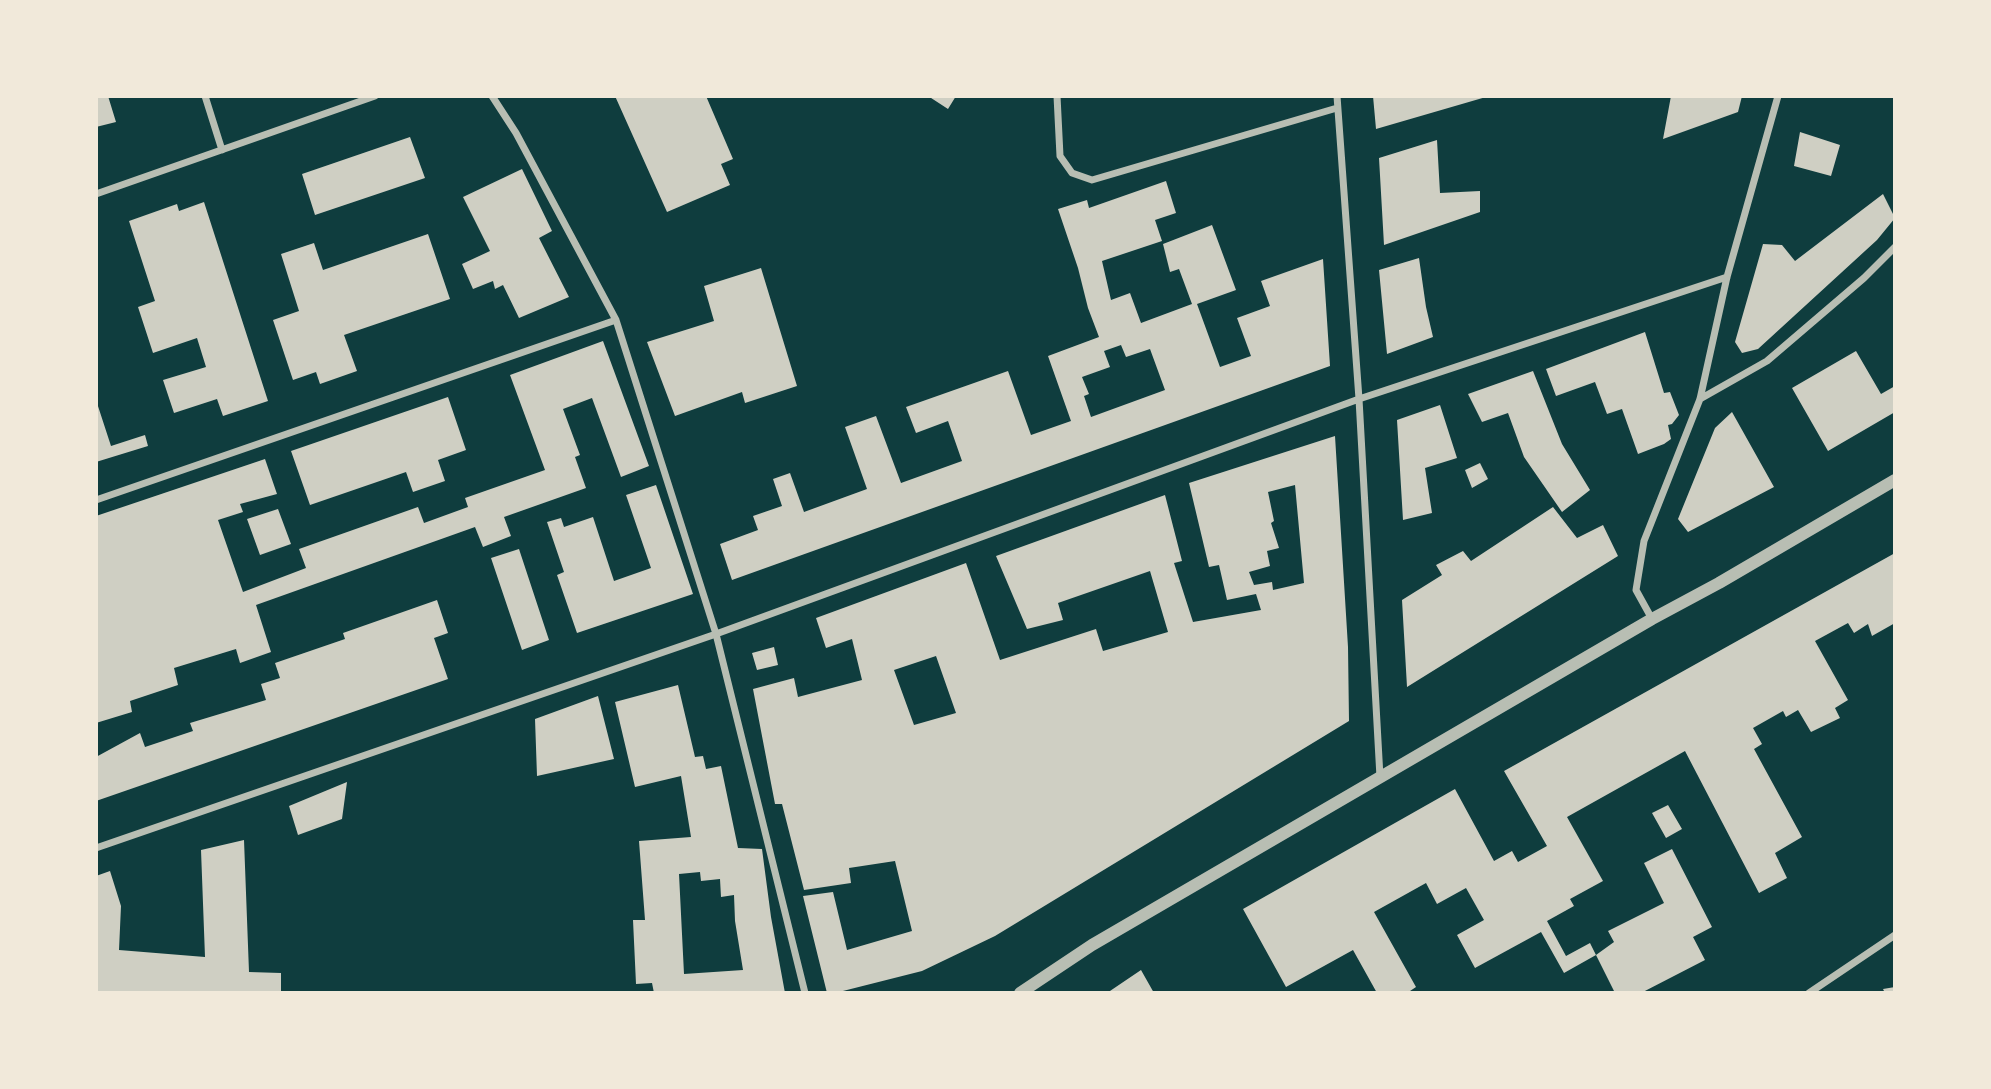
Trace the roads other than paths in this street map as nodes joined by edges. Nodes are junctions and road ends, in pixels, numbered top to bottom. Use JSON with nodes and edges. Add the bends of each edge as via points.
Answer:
{"nodes":[{"id":1,"x":205,"y":96,"type":"edge"},
{"id":2,"x":375,"y":96,"type":"edge"},
{"id":3,"x":492,"y":96,"type":"edge"},
{"id":4,"x":1057,"y":96,"type":"edge"},
{"id":5,"x":1337,"y":96,"type":"edge"},
{"id":6,"x":1778,"y":96,"type":"edge"},
{"id":7,"x":1338,"y":108,"type":"junction"},
{"id":8,"x":222,"y":150,"type":"junction"},
{"id":9,"x":96,"y":194,"type":"edge"},
{"id":10,"x":1895,"y":247,"type":"edge"},
{"id":11,"x":1727,"y":277,"type":"junction"},
{"id":12,"x":616,"y":320,"type":"junction"},
{"id":13,"x":1359,"y":399,"type":"junction"},
{"id":14,"x":1700,"y":399,"type":"junction"},
{"id":15,"x":1895,"y":480,"type":"edge"},
{"id":16,"x":96,"y":500,"type":"edge"},
{"id":17,"x":1651,"y":619,"type":"junction"},
{"id":18,"x":716,"y":634,"type":"junction"},
{"id":19,"x":1380,"y":777,"type":"junction"},
{"id":20,"x":96,"y":848,"type":"edge"},
{"id":21,"x":1895,"y":935,"type":"edge"},
{"id":22,"x":805,"y":993,"type":"edge"},
{"id":23,"x":1020,"y":993,"type":"edge"},
{"id":24,"x":1809,"y":993,"type":"edge"}],
"edges":[{"from":1,"to":8,"type":"street"},
{"from":2,"to":8,"type":"street"},
{"from":3,"to":12,"type":"street"},
{"from":4,"to":7,"type":"street","via":[[1060,156],[1072,173],[1092,180]]},
{"from":5,"to":7,"type":"street"},
{"from":6,"to":11,"type":"street"},
{"from":7,"to":13,"type":"street"},
{"from":8,"to":9,"type":"street"},
{"from":10,"to":14,"type":"street","via":[[1767,361]]},
{"from":11,"to":13,"type":"street"},
{"from":11,"to":14,"type":"street"},
{"from":12,"to":16,"type":"street"},
{"from":12,"to":18,"type":"street"},
{"from":13,"to":18,"type":"street"},
{"from":13,"to":19,"type":"street"},
{"from":14,"to":17,"type":"street","via":[[1644,541],[1636,590]]},
{"from":15,"to":17,"type":"street"},
{"from":17,"to":19,"type":"street"},
{"from":18,"to":20,"type":"street"},
{"from":18,"to":22,"type":"street"},
{"from":19,"to":23,"type":"street"},
{"from":21,"to":24,"type":"street"}]}
